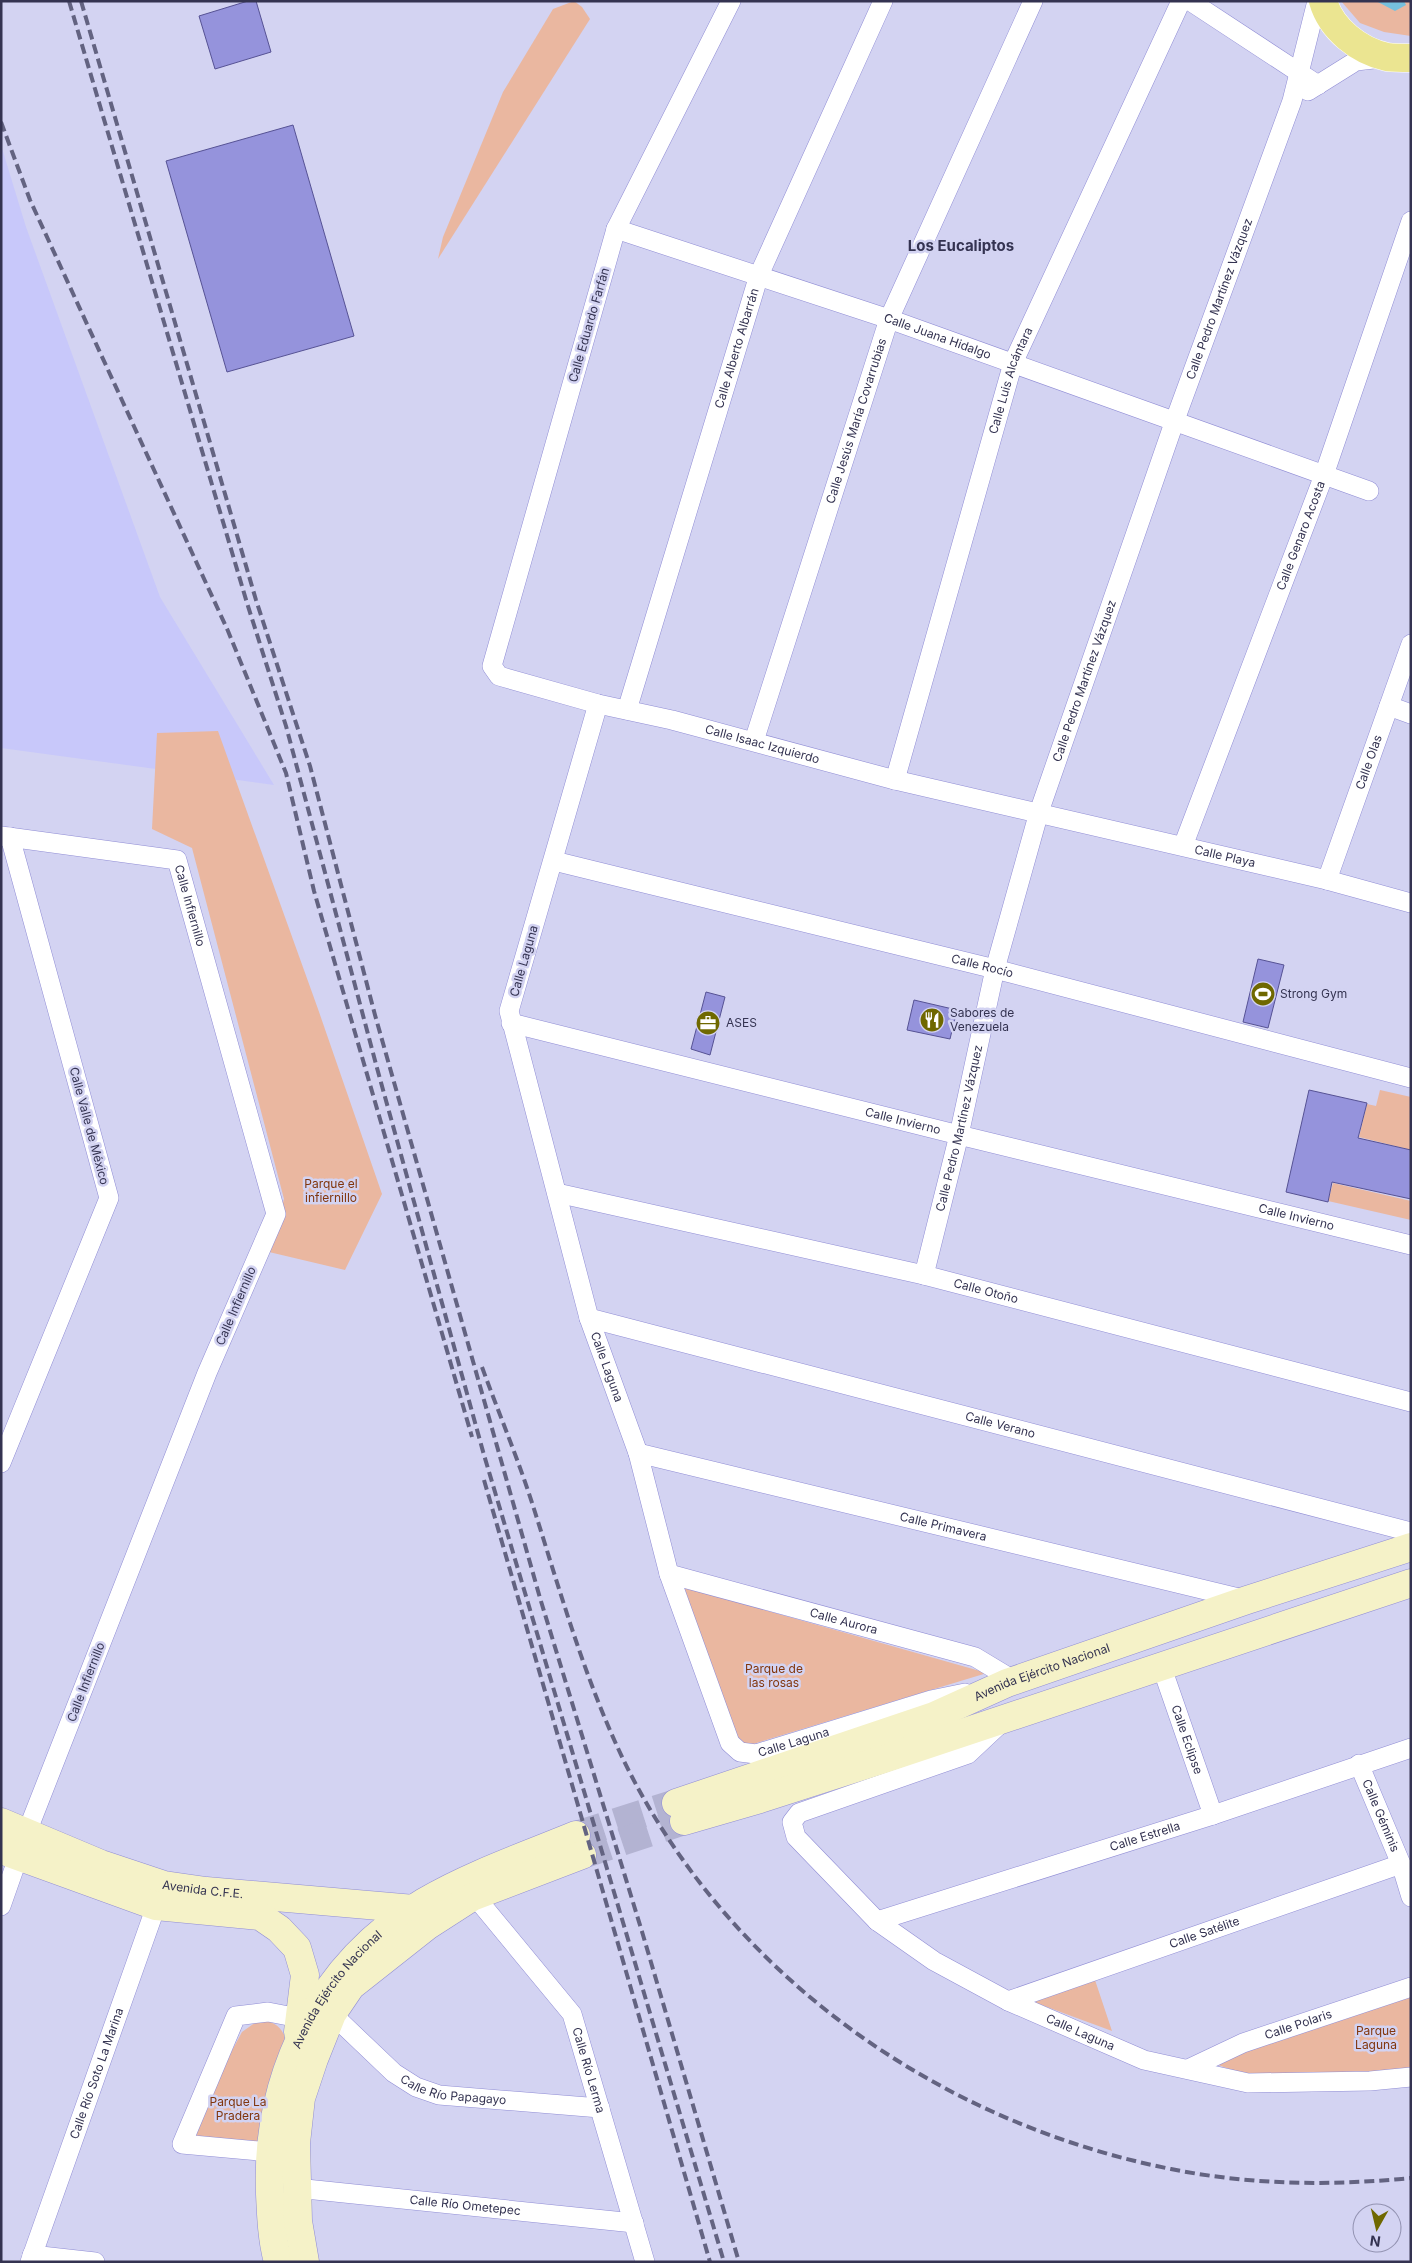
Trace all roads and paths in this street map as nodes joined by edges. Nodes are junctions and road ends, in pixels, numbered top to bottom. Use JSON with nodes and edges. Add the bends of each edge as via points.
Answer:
{"nodes":[{"id":1,"x":731,"y":1,"type":"edge"},
{"id":2,"x":883,"y":1,"type":"edge"},
{"id":3,"x":1033,"y":1,"type":"edge"},
{"id":4,"x":1181,"y":1,"type":"edge"},
{"id":5,"x":1190,"y":1,"type":"edge"},
{"id":6,"x":1316,"y":1,"type":"edge"},
{"id":7,"x":1323,"y":1,"type":"edge"},
{"id":8,"x":1399,"y":58,"type":"edge"},
{"id":9,"x":1299,"y":72,"type":"junction"},
{"id":10,"x":1318,"y":85,"type":"junction"},
{"id":11,"x":1292,"y":100,"type":"junction"},
{"id":12,"x":1411,"y":221,"type":"edge"},
{"id":13,"x":616,"y":229,"type":"junction"},
{"id":14,"x":759,"y":275,"type":"junction"},
{"id":15,"x":889,"y":319,"type":"junction"},
{"id":16,"x":1013,"y":363,"type":"junction"},
{"id":17,"x":1175,"y":420,"type":"junction"},
{"id":18,"x":1324,"y":475,"type":"junction"},
{"id":19,"x":1369,"y":492,"type":"dead end"},
{"id":20,"x":1411,"y":644,"type":"edge"},
{"id":21,"x":492,"y":666,"type":"joint"},
{"id":22,"x":598,"y":704,"type":"junction"},
{"id":23,"x":1389,"y":706,"type":"junction"},
{"id":24,"x":627,"y":710,"type":"junction"},
{"id":25,"x":1411,"y":714,"type":"edge"},
{"id":26,"x":754,"y":741,"type":"junction"},
{"id":27,"x":895,"y":780,"type":"junction"},
{"id":28,"x":1039,"y":812,"type":"junction"},
{"id":29,"x":6,"y":836,"type":"edge"},
{"id":30,"x":1182,"y":846,"type":"junction"},
{"id":31,"x":554,"y":861,"type":"junction"},
{"id":32,"x":1327,"y":880,"type":"junction"},
{"id":33,"x":1411,"y":903,"type":"edge"},
{"id":34,"x":995,"y":968,"type":"junction"},
{"id":35,"x":511,"y":1023,"type":"junction"},
{"id":36,"x":1411,"y":1078,"type":"edge"},
{"id":37,"x":959,"y":1135,"type":"junction"},
{"id":38,"x":557,"y":1193,"type":"junction"},
{"id":39,"x":1411,"y":1245,"type":"edge"},
{"id":40,"x":924,"y":1275,"type":"junction"},
{"id":41,"x":589,"y":1318,"type":"junction"},
{"id":42,"x":1411,"y":1402,"type":"edge"},
{"id":43,"x":638,"y":1453,"type":"junction"},
{"id":44,"x":1,"y":1463,"type":"edge"},
{"id":45,"x":1411,"y":1532,"type":"edge"},
{"id":46,"x":1411,"y":1547,"type":"edge"},
{"id":47,"x":669,"y":1574,"type":"junction"},
{"id":48,"x":1411,"y":1583,"type":"edge"},
{"id":49,"x":1247,"y":1600,"type":"junction"},
{"id":50,"x":1161,"y":1665,"type":"junction"},
{"id":51,"x":1011,"y":1682,"type":"junction"},
{"id":52,"x":1007,"y":1718,"type":"junction"},
{"id":53,"x":1411,"y":1748,"type":"edge"},
{"id":54,"x":1359,"y":1764,"type":"junction"},
{"id":55,"x":1213,"y":1815,"type":"junction"},
{"id":56,"x":1,"y":1822,"type":"edge"},
{"id":57,"x":15,"y":1846,"type":"edge"},
{"id":58,"x":1401,"y":1864,"type":"junction"},
{"id":59,"x":160,"y":1895,"type":"junction"},
{"id":60,"x":1411,"y":1897,"type":"edge"},
{"id":61,"x":482,"y":1905,"type":"dead end"},
{"id":62,"x":1,"y":1906,"type":"edge"},
{"id":63,"x":414,"y":1909,"type":"junction"},
{"id":64,"x":877,"y":1921,"type":"junction"},
{"id":65,"x":1411,"y":1987,"type":"edge"},
{"id":66,"x":1008,"y":2001,"type":"junction"},
{"id":67,"x":332,"y":2014,"type":"junction"},
{"id":68,"x":298,"y":2031,"type":"junction"},
{"id":69,"x":1188,"y":2069,"type":"junction"},
{"id":70,"x":1411,"y":2077,"type":"edge"},
{"id":71,"x":600,"y":2108,"type":"junction"},
{"id":72,"x":269,"y":2152,"type":"junction"},
{"id":73,"x":296,"y":2188,"type":"junction"},
{"id":74,"x":634,"y":2223,"type":"junction"},
{"id":75,"x":31,"y":2258,"type":"edge"},
{"id":76,"x":95,"y":2262,"type":"edge"},
{"id":77,"x":278,"y":2262,"type":"edge"},
{"id":78,"x":305,"y":2262,"type":"edge"},
{"id":79,"x":645,"y":2262,"type":"edge"}],
"edges":[{"from":1,"to":13,"type":"street","name":"Calle Eduardo Farfán"},
{"from":2,"to":14,"type":"street","name":"Calle Alberto Albarrán"},
{"from":3,"to":15,"type":"street","name":"Calle Jesús María Covarrubias"},
{"from":4,"to":16,"type":"street","name":"Calle Luis Alcántara"},
{"from":5,"to":9,"type":"street"},
{"from":6,"to":9,"type":"street","name":"Calle Pedro Martínez Vázquez"},
{"from":7,"to":8,"type":"main road","via":[[1338,30],[1360,46]]},
{"from":8,"to":10,"type":"street","via":[[1356,61]]},
{"from":9,"to":10,"type":"street"},
{"from":9,"to":11,"type":"street","name":"Calle Pedro Martínez Vázquez"},
{"from":10,"to":11,"type":"street"},
{"from":11,"to":17,"type":"street","name":"Calle Pedro Martínez Vázquez"},
{"from":12,"to":18,"type":"street","name":"Calle Genaro Acosta"},
{"from":13,"to":14,"type":"street","name":"Calle Juana Hidalgo"},
{"from":13,"to":21,"type":"street","name":"Calle Eduardo Farfán"},
{"from":14,"to":15,"type":"street","name":"Calle Juana Hidalgo"},
{"from":14,"to":24,"type":"street","name":"Calle Alberto Albarrán"},
{"from":15,"to":16,"type":"street","name":"Calle Juana Hidalgo"},
{"from":15,"to":26,"type":"street","name":"Calle Jesús María Covarrubias"},
{"from":16,"to":17,"type":"street","name":"Calle Juana Hidalgo"},
{"from":16,"to":27,"type":"street","name":"Calle Luis Alcántara"},
{"from":17,"to":18,"type":"street","name":"Calle Juana Hidalgo"},
{"from":17,"to":28,"type":"street","name":"Calle Pedro Martínez Vázquez"},
{"from":18,"to":19,"type":"street","name":"Calle Juana Hidalgo"},
{"from":18,"to":30,"type":"street","name":"Calle Genaro Acosta"},
{"from":20,"to":23,"type":"street","name":"Calle Olas"},
{"from":21,"to":22,"type":"street","name":"Calle Isaac Izquierdo","via":[[499,676]]},
{"from":22,"to":24,"type":"street","name":"Calle Isaac Izquierdo"},
{"from":22,"to":31,"type":"street","name":"Calle Laguna"},
{"from":23,"to":25,"type":"street"},
{"from":23,"to":32,"type":"street","name":"Calle Olas"},
{"from":24,"to":26,"type":"street","name":"Calle Isaac Izquierdo"},
{"from":26,"to":27,"type":"street","name":"Calle Isaac Izquierdo"},
{"from":27,"to":28,"type":"street","name":"Calle Isaac Izquierdo"},
{"from":28,"to":30,"type":"street","name":"Calle Playa"},
{"from":28,"to":34,"type":"street","name":"Calle Pedro Martínez Vázquez"},
{"from":29,"to":44,"type":"street","name":"Calle Valle de México","via":[[109,1198]]},
{"from":29,"to":57,"type":"street","name":"Calle Infiernillo","via":[[177,860],[276,1214],[207,1373]]},
{"from":30,"to":32,"type":"street","name":"Calle Playa"},
{"from":31,"to":34,"type":"street","name":"Calle Rocío"},
{"from":31,"to":35,"type":"street","name":"Calle Laguna","via":[[509,1011]]},
{"from":32,"to":33,"type":"street","name":"Calle Playa"},
{"from":34,"to":36,"type":"street","name":"Calle Rocío"},
{"from":34,"to":37,"type":"street","name":"Calle Pedro Martínez Vázquez"},
{"from":35,"to":37,"type":"street","name":"Calle Invierno"},
{"from":35,"to":38,"type":"street","name":"Calle Laguna"},
{"from":37,"to":39,"type":"street","name":"Calle Invierno"},
{"from":37,"to":40,"type":"street","name":"Calle Pedro Martínez Vázquez"},
{"from":38,"to":40,"type":"street","name":"Calle Otoño"},
{"from":38,"to":41,"type":"street","name":"Calle Laguna"},
{"from":40,"to":42,"type":"street","name":"Calle Otoño"},
{"from":41,"to":43,"type":"street","name":"Calle Laguna"},
{"from":41,"to":45,"type":"street","name":"Calle Verano"},
{"from":43,"to":47,"type":"street","name":"Calle Laguna"},
{"from":43,"to":49,"type":"street","name":"Calle Primavera"},
{"from":46,"to":49,"type":"main road","name":"Avenida Ejército Nacional"},
{"from":47,"to":51,"type":"street","name":"Calle Aurora","via":[[975,1657]]},
{"from":47,"to":51,"type":"street","name":"Calle Laguna","via":[[730,1743],[740,1752],[756,1754],[931,1700]]},
{"from":48,"to":50,"type":"main road","name":"Avenida Ejército Nacional"},
{"from":49,"to":51,"type":"main road","name":"Avenida Ejército Nacional"},
{"from":50,"to":52,"type":"main road","name":"Avenida Ejército Nacional"},
{"from":50,"to":55,"type":"street","name":"Calle Eclipse"},
{"from":51,"to":52,"type":"main road","name":"Avenida Ejército Nacional","via":[[934,1716],[680,1812],[760,1799]]},
{"from":52,"to":64,"type":"street","name":"Calle Laguna","via":[[968,1754],[799,1813],[792,1822],[796,1837]]},
{"from":53,"to":54,"type":"street","name":"Calle Estrella"},
{"from":54,"to":55,"type":"street","name":"Calle Estrella"},
{"from":54,"to":58,"type":"street","name":"Calle Géminis"},
{"from":55,"to":64,"type":"street","name":"Calle Estrella"},
{"from":56,"to":57,"type":"main road","name":"Avenida C.F.E."},
{"from":57,"to":59,"type":"main road","name":"Avenida C.F.E."},
{"from":57,"to":62,"type":"street","name":"Calle Infiernillo"},
{"from":58,"to":60,"type":"street","name":"Calle Géminis"},
{"from":58,"to":66,"type":"street","name":"Calle Satélite"},
{"from":59,"to":63,"type":"main road","name":"Avenida C.F.E.","via":[[206,1891]]},
{"from":59,"to":68,"type":"main road","name":"Avenida C.F.E.","via":[[260,1916],[279,1929],[297,1948],[305,1975]]},
{"from":59,"to":75,"type":"street","name":"Calle Río Soto La Marina"},
{"from":61,"to":71,"type":"street","name":"Calle Río Lerma","via":[[572,2014]]},
{"from":63,"to":67,"type":"main road","name":"Avenida Ejército Nacional","via":[[474,1877],[579,1845],[472,1897],[427,1926],[352,1986]]},
{"from":63,"to":68,"type":"main road","name":"Avenida Ejército Nacional","via":[[380,1935],[340,1974]]},
{"from":64,"to":66,"type":"street","name":"Calle Laguna","via":[[934,1961]]},
{"from":65,"to":69,"type":"street","name":"Calle Polaris","via":[[1243,2043]]},
{"from":66,"to":69,"type":"street","name":"Calle Laguna","via":[[1144,2060]]},
{"from":67,"to":71,"type":"street","name":"Calle Río Papagayo","via":[[394,2073],[416,2088],[439,2095]]},
{"from":67,"to":73,"type":"main road","name":"Avenida Ejército Nacional","via":[[301,2098],[296,2142]]},
{"from":68,"to":72,"type":"main road","name":"Avenida Ejército Nacional","via":[[281,2090]]},
{"from":68,"to":72,"type":"street","via":[[268,2012],[236,2016],[182,2144]]},
{"from":69,"to":70,"type":"street","name":"Calle Laguna","via":[[1248,2083]]},
{"from":71,"to":74,"type":"street","name":"Calle Río Lerma"},
{"from":72,"to":77,"type":"main road","name":"Avenida Ejército Nacional","via":[[271,2222]]},
{"from":73,"to":74,"type":"street","name":"Calle Río Ometepec"},
{"from":73,"to":78,"type":"main road","name":"Avenida Ejército Nacional"},
{"from":74,"to":79,"type":"street","name":"Calle Río Lerma"},
{"from":75,"to":76,"type":"street"}]}
